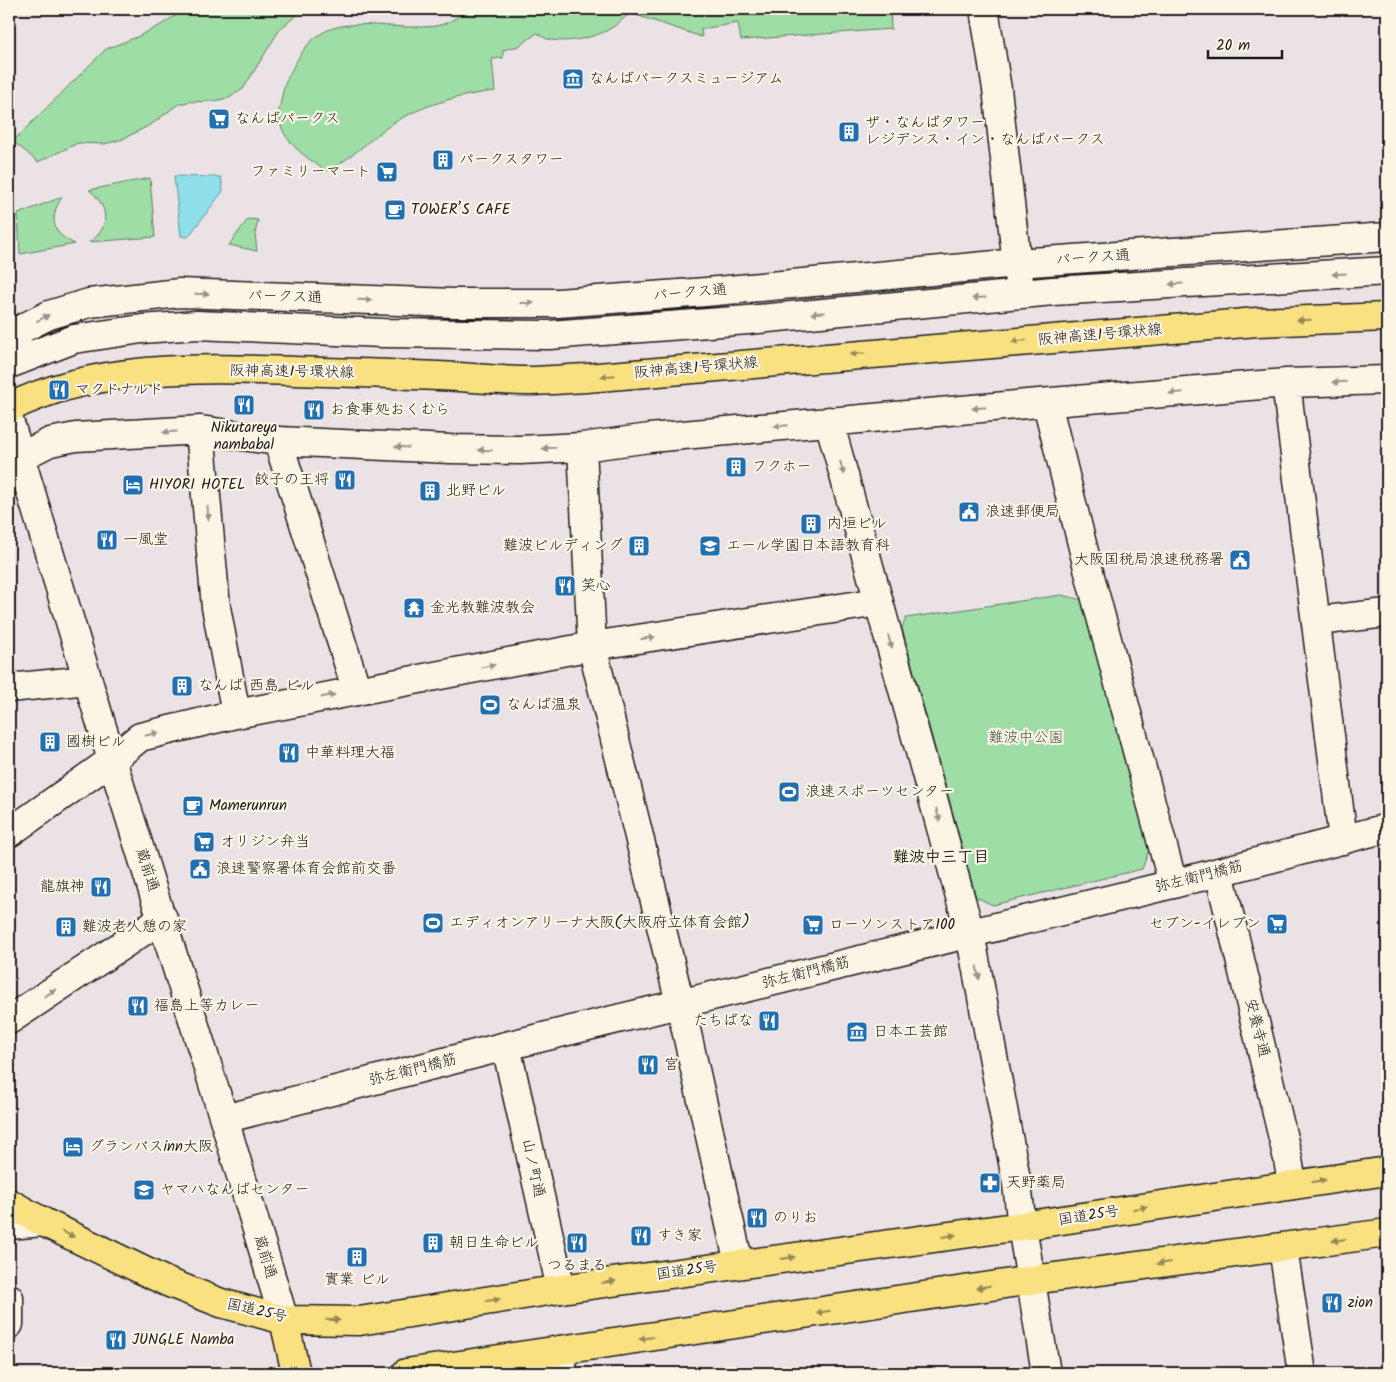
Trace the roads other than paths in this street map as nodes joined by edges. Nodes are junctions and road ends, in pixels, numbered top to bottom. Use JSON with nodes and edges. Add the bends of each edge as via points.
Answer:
{"nodes":[{"id":1,"x":984,"y":9,"type":"edge"},
{"id":2,"x":1387,"y":238,"type":"edge"},
{"id":3,"x":1017,"y":263,"type":"junction"},
{"id":4,"x":1387,"y":271,"type":"edge"},
{"id":5,"x":1021,"y":294,"type":"junction"},
{"id":6,"x":1387,"y":316,"type":"edge"},
{"id":7,"x":9,"y":350,"type":"edge"},
{"id":8,"x":9,"y":364,"type":"edge"},
{"id":9,"x":1387,"y":380,"type":"edge"},
{"id":10,"x":1286,"y":384,"type":"junction"},
{"id":11,"x":1047,"y":403,"type":"junction"},
{"id":12,"x":9,"y":408,"type":"edge"},
{"id":13,"x":9,"y":420,"type":"edge"},
{"id":14,"x":829,"y":421,"type":"junction"},
{"id":15,"x":200,"y":430,"type":"junction"},
{"id":16,"x":278,"y":441,"type":"junction"},
{"id":17,"x":582,"y":447,"type":"junction"},
{"id":18,"x":14,"y":461,"type":"edge"},
{"id":19,"x":879,"y":602,"type":"junction"},
{"id":20,"x":1387,"y":612,"type":"edge"},
{"id":21,"x":1316,"y":622,"type":"junction"},
{"id":22,"x":592,"y":646,"type":"junction"},
{"id":23,"x":88,"y":680,"type":"junction"},
{"id":24,"x":9,"y":688,"type":"edge"},
{"id":25,"x":357,"y":691,"type":"junction"},
{"id":26,"x":236,"y":714,"type":"junction"},
{"id":27,"x":112,"y":760,"type":"junction"},
{"id":28,"x":1387,"y":828,"type":"edge"},
{"id":29,"x":9,"y":834,"type":"edge"},
{"id":30,"x":1343,"y":840,"type":"junction"},
{"id":31,"x":1219,"y":872,"type":"junction"},
{"id":32,"x":1173,"y":884,"type":"junction"},
{"id":33,"x":163,"y":918,"type":"junction"},
{"id":34,"x":970,"y":933,"type":"junction"},
{"id":35,"x":680,"y":1003,"type":"junction"},
{"id":36,"x":11,"y":1012,"type":"edge"},
{"id":37,"x":506,"y":1046,"type":"junction"},
{"id":38,"x":224,"y":1119,"type":"junction"},
{"id":39,"x":1387,"y":1171,"type":"edge"},
{"id":40,"x":1292,"y":1185,"type":"junction"},
{"id":41,"x":9,"y":1203,"type":"edge"},
{"id":42,"x":43,"y":1222,"type":"junction"},
{"id":43,"x":9,"y":1225,"type":"edge"},
{"id":44,"x":1022,"y":1226,"type":"junction"},
{"id":45,"x":1387,"y":1233,"type":"edge"},
{"id":46,"x":1282,"y":1248,"type":"junction"},
{"id":47,"x":739,"y":1264,"type":"junction"},
{"id":48,"x":1032,"y":1280,"type":"junction"},
{"id":49,"x":561,"y":1289,"type":"junction"},
{"id":50,"x":9,"y":1298,"type":"edge"},
{"id":51,"x":284,"y":1320,"type":"junction"},
{"id":52,"x":9,"y":1324,"type":"edge"},
{"id":53,"x":561,"y":1362,"type":"edge"},
{"id":54,"x":296,"y":1373,"type":"edge"},
{"id":55,"x":406,"y":1373,"type":"edge"},
{"id":56,"x":1046,"y":1373,"type":"edge"},
{"id":57,"x":1302,"y":1373,"type":"edge"}],
"edges":[{"from":1,"to":3,"type":"street","via":[[997,89]]},
{"from":2,"to":3,"type":"street","name":"パークス通"},
{"from":3,"to":5,"type":"street"},
{"from":7,"to":3,"type":"street","name":"パークス通","one_way":true,"via":[[21,330],[49,315],[89,303],[179,293],[454,303],[558,303]]},
{"from":4,"to":5,"type":"street","name":"パークス通","one_way":true},
{"from":5,"to":8,"type":"street","name":"パークス通","one_way":true,"via":[[549,335],[383,333],[197,325],[74,339]]},
{"from":6,"to":12,"type":"highway","name":"阪神高速1号環状線","one_way":true,"via":[[1257,322],[586,378],[533,380],[247,370],[179,371],[75,384]]},
{"from":9,"to":10,"type":"street","one_way":true},
{"from":10,"to":11,"type":"street","one_way":true},
{"from":10,"to":21,"type":"street"},
{"from":11,"to":14,"type":"street","one_way":true},
{"from":11,"to":32,"type":"street"},
{"from":13,"to":18,"type":"street","name":"蔵前通"},
{"from":14,"to":17,"type":"street","one_way":true},
{"from":14,"to":19,"type":"street","one_way":true},
{"from":15,"to":16,"type":"street"},
{"from":15,"to":18,"type":"street","one_way":true,"via":[[76,437],[50,442]]},
{"from":15,"to":26,"type":"street","one_way":true,"via":[[216,607]]},
{"from":17,"to":16,"type":"street","one_way":true,"via":[[450,449]]},
{"from":16,"to":25,"type":"street"},
{"from":17,"to":22,"type":"street"},
{"from":18,"to":23,"type":"street","name":"蔵前通"},
{"from":22,"to":19,"type":"street","one_way":true},
{"from":19,"to":34,"type":"street","one_way":true},
{"from":20,"to":21,"type":"street"},
{"from":21,"to":30,"type":"street"},
{"from":25,"to":22,"type":"street","one_way":true},
{"from":22,"to":35,"type":"street"},
{"from":23,"to":24,"type":"street"},
{"from":23,"to":27,"type":"street","name":"蔵前通"},
{"from":26,"to":25,"type":"street","one_way":true},
{"from":27,"to":26,"type":"street","one_way":true,"via":[[140,737]]},
{"from":27,"to":29,"type":"street"},
{"from":27,"to":33,"type":"street","name":"蔵前通"},
{"from":28,"to":30,"type":"street","name":"弥左衛門橋筋"},
{"from":30,"to":31,"type":"street","name":"弥左衛門橋筋"},
{"from":31,"to":32,"type":"street","name":"弥左衛門橋筋"},
{"from":31,"to":40,"type":"street","name":"安養寺通"},
{"from":32,"to":34,"type":"street","name":"弥左衛門橋筋"},
{"from":36,"to":33,"type":"street","one_way":true},
{"from":33,"to":38,"type":"street","name":"蔵前通"},
{"from":34,"to":35,"type":"street","name":"弥左衛門橋筋"},
{"from":34,"to":44,"type":"street","one_way":true},
{"from":35,"to":37,"type":"street","name":"弥左衛門橋筋"},
{"from":35,"to":47,"type":"street"},
{"from":37,"to":38,"type":"street","name":"弥左衛門橋筋"},
{"from":37,"to":49,"type":"street","name":"山ノ町通"},
{"from":38,"to":51,"type":"street","name":"蔵前通"},
{"from":40,"to":39,"type":"highway","name":"国道25号","one_way":true},
{"from":44,"to":40,"type":"highway","name":"国道25号","one_way":true},
{"from":41,"to":42,"type":"highway","name":"国道25号"},
{"from":42,"to":43,"type":"street"},
{"from":42,"to":51,"type":"highway","name":"国道25号","one_way":true,"via":[[167,1282],[221,1303]]},
{"from":47,"to":44,"type":"highway","name":"国道25号","one_way":true},
{"from":44,"to":48,"type":"street"},
{"from":45,"to":46,"type":"highway","one_way":true},
{"from":46,"to":48,"type":"highway","one_way":true},
{"from":46,"to":57,"type":"street"},
{"from":49,"to":47,"type":"highway","name":"国道25号","one_way":true},
{"from":48,"to":53,"type":"highway","one_way":true},
{"from":48,"to":56,"type":"street"},
{"from":51,"to":49,"type":"highway","name":"国道25号","one_way":true,"via":[[359,1320]]},
{"from":50,"to":52,"type":"street"},
{"from":51,"to":54,"type":"highway"},
{"from":53,"to":55,"type":"highway"}]}
